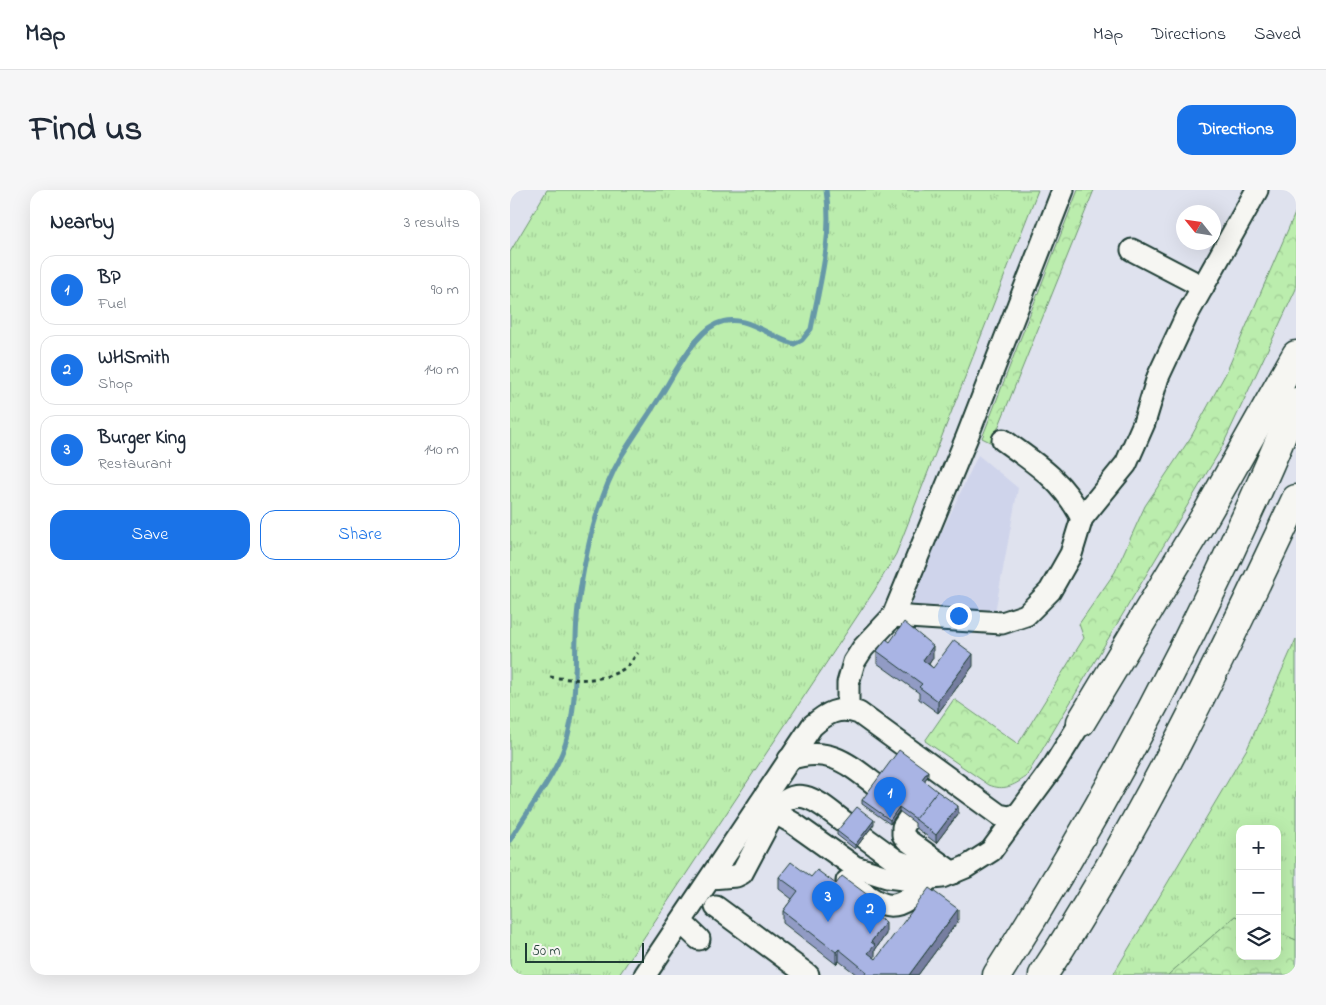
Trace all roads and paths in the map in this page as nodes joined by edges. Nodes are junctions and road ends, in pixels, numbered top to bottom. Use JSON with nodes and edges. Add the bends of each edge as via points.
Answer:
{"nodes":[{"id":1,"x":1063,"y":190,"type":"edge"},
{"id":2,"x":1257,"y":190,"type":"edge"},
{"id":3,"x":1132,"y":250,"type":"dead end"},
{"id":4,"x":1203,"y":286,"type":"junction"},
{"id":5,"x":1296,"y":355,"type":"edge"},
{"id":6,"x":1296,"y":402,"type":"edge"},
{"id":7,"x":1003,"y":440,"type":"dead end"},
{"id":8,"x":1296,"y":499,"type":"edge"},
{"id":9,"x":1082,"y":518,"type":"junction"},
{"id":10,"x":893,"y":616,"type":"junction"},
{"id":11,"x":638,"y":653,"type":"dead end"},
{"id":12,"x":550,"y":677,"type":"dead end"},
{"id":13,"x":848,"y":710,"type":"junction"},
{"id":14,"x":1081,"y":722,"type":"joint"},
{"id":15,"x":789,"y":759,"type":"junction"},
{"id":16,"x":956,"y":784,"type":"junction"},
{"id":17,"x":876,"y":785,"type":"edge"},
{"id":18,"x":931,"y":790,"type":"edge"},
{"id":19,"x":767,"y":809,"type":"junction"},
{"id":20,"x":1019,"y":814,"type":"junction"},
{"id":21,"x":909,"y":818,"type":"edge"},
{"id":22,"x":846,"y":824,"type":"edge"},
{"id":23,"x":864,"y":838,"type":"edge"},
{"id":24,"x":839,"y":857,"type":"junction"},
{"id":25,"x":941,"y":876,"type":"junction"},
{"id":26,"x":716,"y":907,"type":"dead end"},
{"id":27,"x":681,"y":922,"type":"junction"},
{"id":28,"x":699,"y":939,"type":"dead end"},
{"id":29,"x":1059,"y":951,"type":"junction"},
{"id":30,"x":660,"y":966,"type":"edge"},
{"id":31,"x":645,"y":975,"type":"edge"},
{"id":32,"x":808,"y":975,"type":"edge"},
{"id":33,"x":997,"y":975,"type":"edge"},
{"id":34,"x":1043,"y":975,"type":"edge"},
{"id":35,"x":1047,"y":975,"type":"edge"}],
"edges":[{"from":1,"to":10,"type":"lane"},
{"from":2,"to":4,"type":"lane"},
{"from":3,"to":4,"type":"lane"},
{"from":4,"to":9,"type":"lane","via":[[1158,377],[1144,423],[1126,464]]},
{"from":5,"to":14,"type":"highway","via":[[1207,513]]},
{"from":6,"to":33,"type":"highway","via":[[1190,635],[1122,767],[1036,915]]},
{"from":7,"to":9,"type":"lane","via":[[1041,466],[1070,495]]},
{"from":8,"to":29,"type":"highway","via":[[1214,674],[1138,815]]},
{"from":9,"to":10,"type":"lane","via":[[1071,554],[1050,591],[1026,614],[1002,624]]},
{"from":10,"to":13,"type":"lane","via":[[854,662],[848,683]]},
{"from":11,"to":12,"type":"path","via":[[626,668],[607,675],[585,681]]},
{"from":13,"to":15,"type":"lane","via":[[835,710],[824,715],[812,726]]},
{"from":13,"to":16,"type":"lane","via":[[859,713]]},
{"from":14,"to":20,"type":"lane","via":[[1054,767]]},
{"from":15,"to":17,"type":"lane","via":[[805,754],[836,757]]},
{"from":15,"to":19,"type":"lane"},
{"from":16,"to":18,"type":"lane","via":[[939,782]]},
{"from":16,"to":20,"type":"lane","via":[[999,815],[1009,818]]},
{"from":19,"to":22,"type":"lane","via":[[801,795],[813,799]]},
{"from":19,"to":24,"type":"lane"},
{"from":19,"to":27,"type":"lane","via":[[711,878]]},
{"from":20,"to":25,"type":"lane","via":[[991,851],[980,860]]},
{"from":21,"to":25,"type":"lane","via":[[902,827],[903,835]]},
{"from":23,"to":25,"type":"lane","via":[[897,861]]},
{"from":24,"to":25,"type":"lane","via":[[855,867],[887,877],[911,880]]},
{"from":24,"to":25,"type":"lane","via":[[837,869],[842,876],[885,906],[902,904]]},
{"from":26,"to":32,"type":"lane"},
{"from":27,"to":28,"type":"lane"},
{"from":27,"to":30,"type":"lane"},
{"from":29,"to":34,"type":"highway"},
{"from":29,"to":35,"type":"highway"},
{"from":30,"to":31,"type":"lane"}]}
